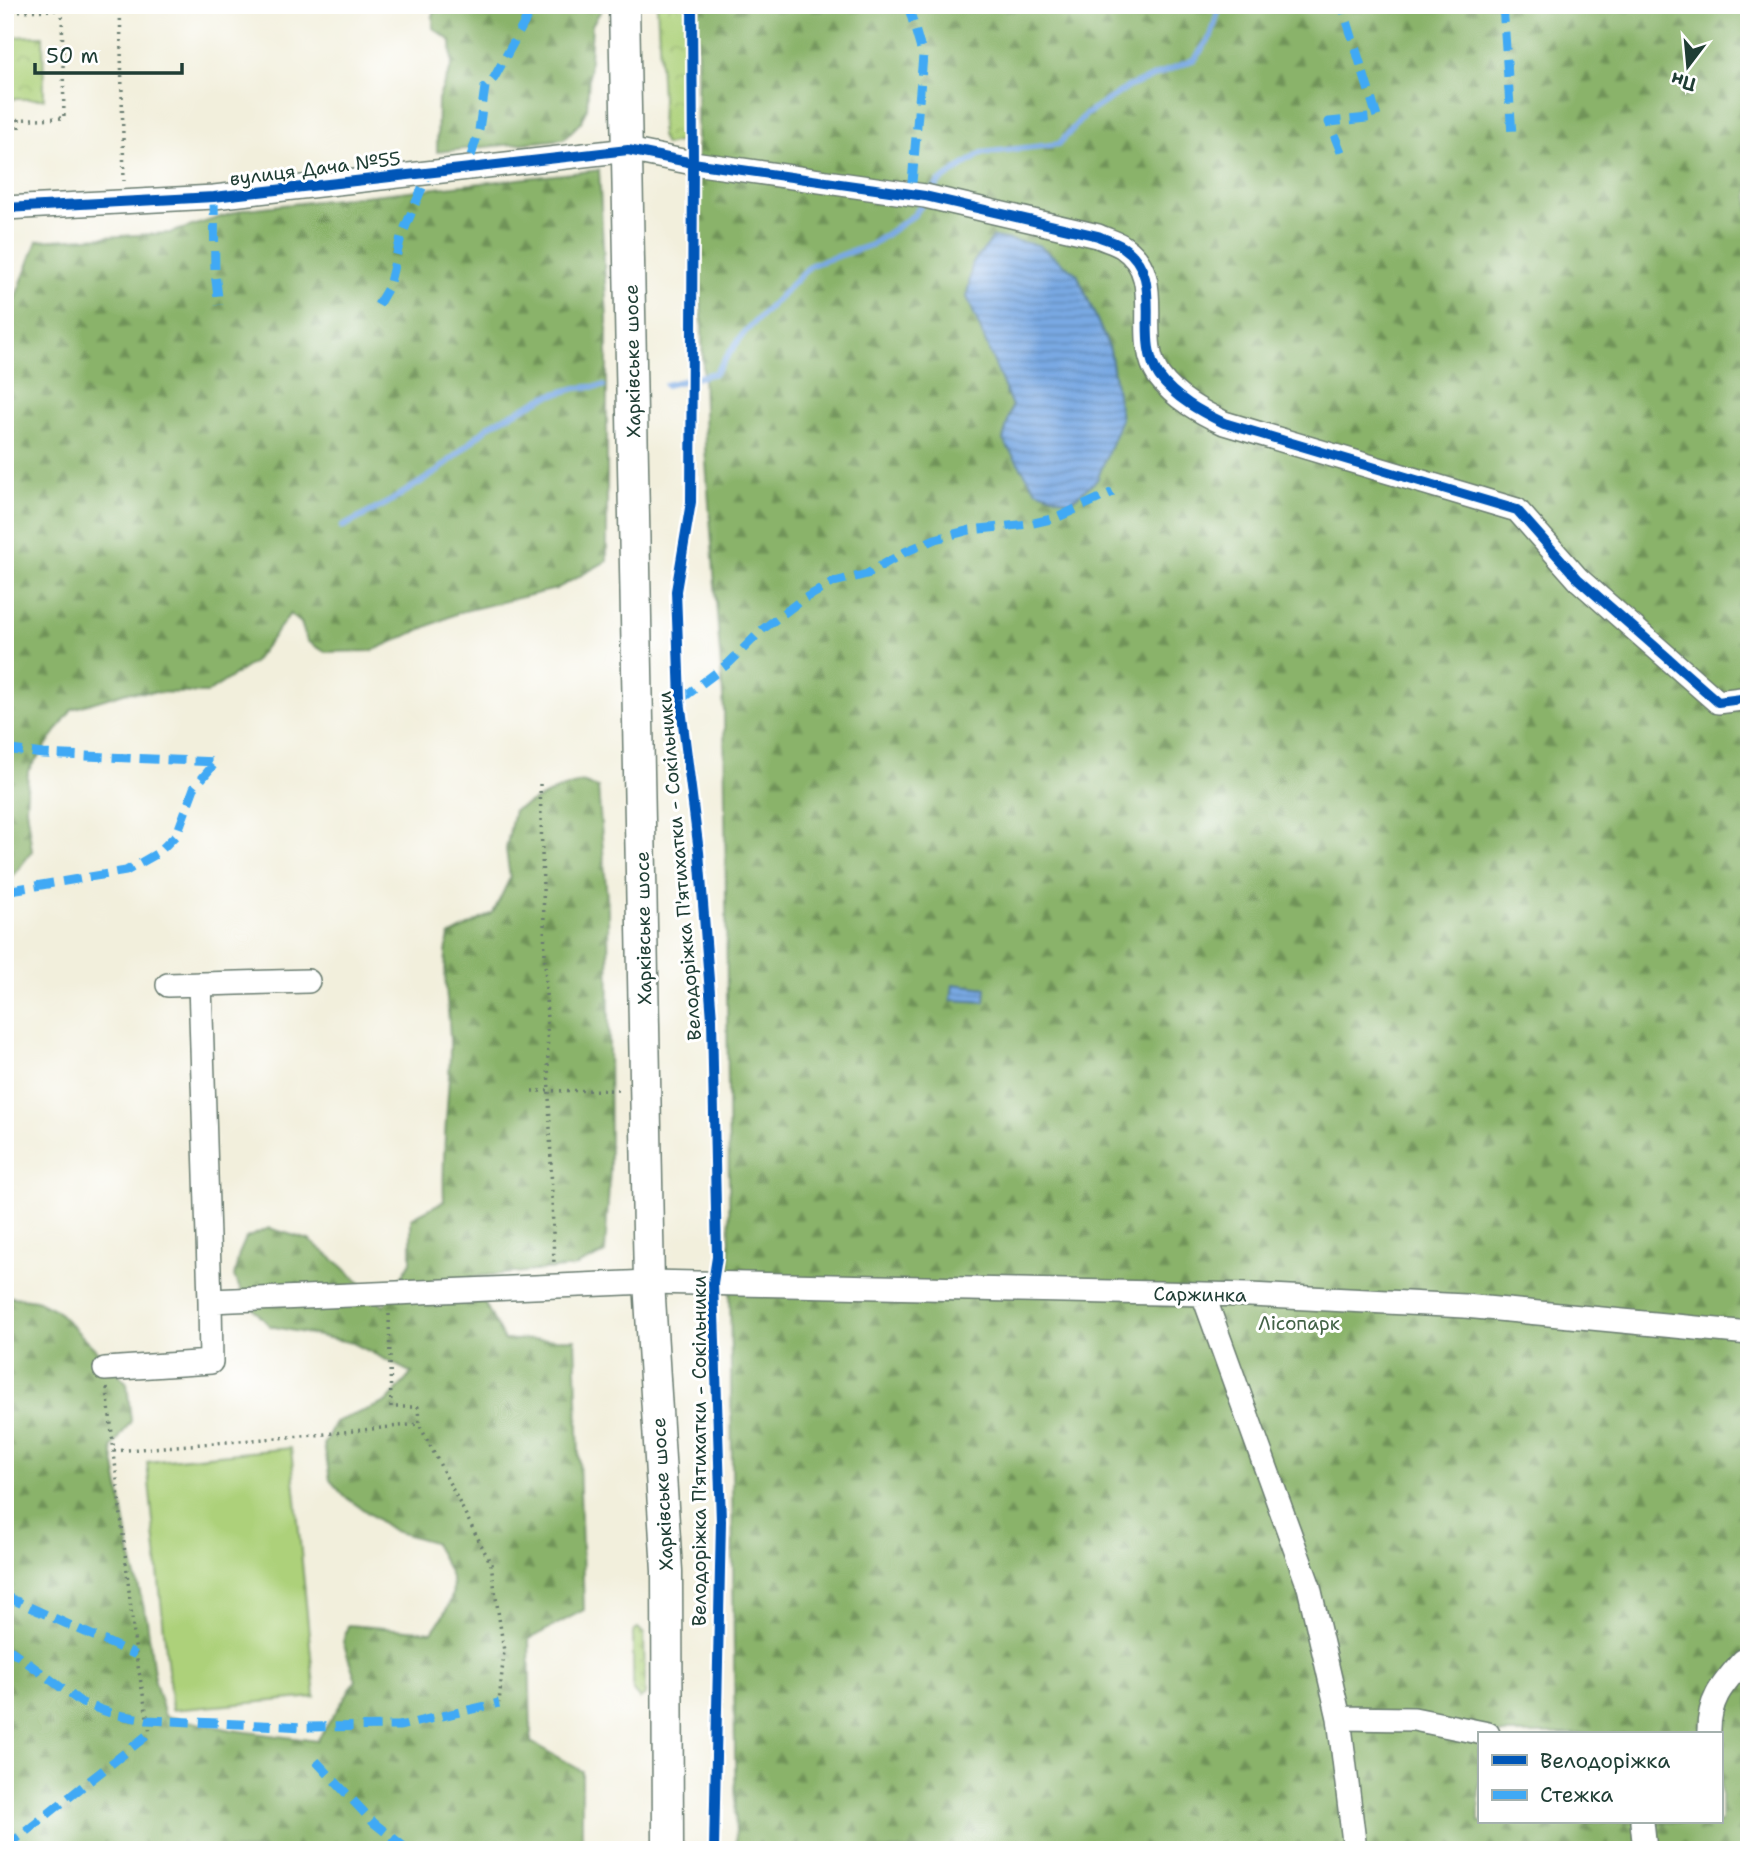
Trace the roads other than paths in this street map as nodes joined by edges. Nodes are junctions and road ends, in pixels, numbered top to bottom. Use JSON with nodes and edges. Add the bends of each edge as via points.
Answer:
{"nodes":[{"id":1,"x":624,"y":5,"type":"edge"},
{"id":2,"x":628,"y":150,"type":"junction"},
{"id":3,"x":5,"y":208,"type":"edge"},
{"id":4,"x":1749,"y":698,"type":"edge"},
{"id":5,"x":308,"y":981,"type":"dead end"},
{"id":6,"x":200,"y":984,"type":"junction"},
{"id":7,"x":168,"y":985,"type":"dead end"},
{"id":8,"x":649,"y":1282,"type":"junction"},
{"id":9,"x":1203,"y":1294,"type":"junction"},
{"id":10,"x":210,"y":1301,"type":"junction"},
{"id":11,"x":1749,"y":1333,"type":"edge"},
{"id":12,"x":105,"y":1369,"type":"road end"},
{"id":13,"x":1749,"y":1658,"type":"edge"},
{"id":14,"x":1339,"y":1718,"type":"junction"},
{"id":15,"x":1478,"y":1732,"type":"edge"},
{"id":16,"x":1709,"y":1732,"type":"edge"},
{"id":17,"x":1642,"y":1824,"type":"edge"},
{"id":18,"x":668,"y":1850,"type":"edge"},
{"id":19,"x":1355,"y":1850,"type":"edge"},
{"id":20,"x":1645,"y":1850,"type":"edge"}],
"edges":[{"from":1,"to":2,"type":"main road","name":"Харківське шосе"},
{"from":2,"to":3,"type":"street","name":"вулиця Дача №55","via":[[214,197]]},
{"from":2,"to":4,"type":"street","name":"вулиця Дача №55","via":[[967,204],[1122,246],[1134,256],[1146,278],[1151,358],[1178,395],[1224,423],[1517,510],[1578,579],[1718,702]]},
{"from":2,"to":8,"type":"main road","name":"Харківське шосе"},
{"from":5,"to":6,"type":"street"},
{"from":6,"to":7,"type":"street"},
{"from":6,"to":10,"type":"street"},
{"from":8,"to":9,"type":"street","name":"Саржинка"},
{"from":8,"to":10,"type":"street","name":"Саржинка"},
{"from":8,"to":18,"type":"main road","name":"Харківське шосе","via":[[667,1571]]},
{"from":9,"to":11,"type":"street","name":"Саржинка","via":[[1465,1306]]},
{"from":9,"to":14,"type":"street","via":[[1309,1587]]},
{"from":10,"to":12,"type":"street","via":[[211,1362]]},
{"from":13,"to":16,"type":"street","via":[[1719,1689],[1708,1716]]},
{"from":14,"to":15,"type":"street","via":[[1414,1719]]},
{"from":14,"to":19,"type":"street"},
{"from":17,"to":20,"type":"street"}]}
